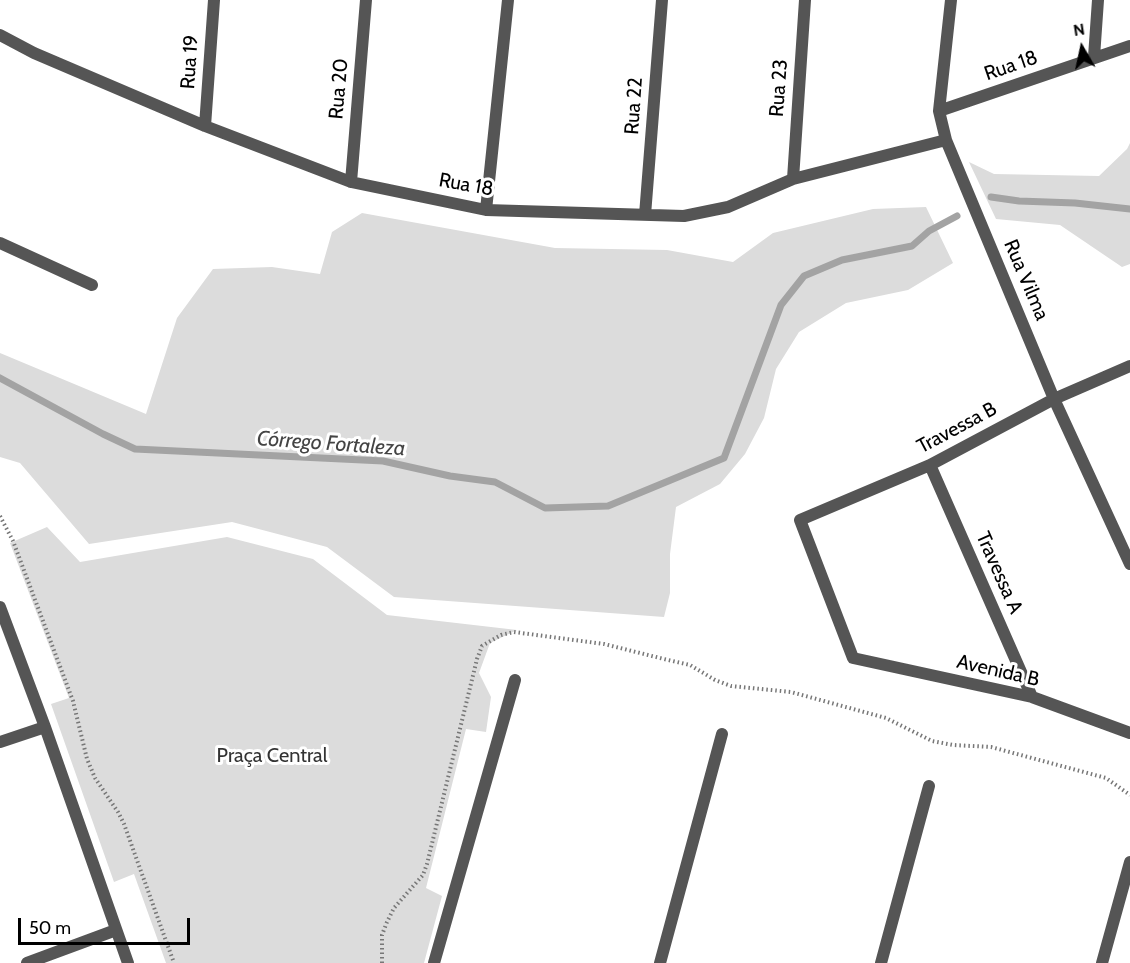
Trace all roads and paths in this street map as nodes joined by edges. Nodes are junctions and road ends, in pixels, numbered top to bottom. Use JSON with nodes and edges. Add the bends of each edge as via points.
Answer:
{"nodes":[{"id":1,"x":214,"y":0,"type":"edge"},
{"id":2,"x":366,"y":0,"type":"edge"},
{"id":3,"x":508,"y":0,"type":"edge"},
{"id":4,"x":662,"y":0,"type":"edge"},
{"id":5,"x":805,"y":0,"type":"edge"},
{"id":6,"x":951,"y":0,"type":"edge"},
{"id":7,"x":1098,"y":0,"type":"edge"},
{"id":8,"x":0,"y":35,"type":"edge"},
{"id":9,"x":1130,"y":46,"type":"edge"},
{"id":10,"x":1094,"y":57,"type":"junction"},
{"id":11,"x":939,"y":111,"type":"junction"},
{"id":12,"x":205,"y":126,"type":"junction"},
{"id":13,"x":946,"y":140,"type":"junction"},
{"id":14,"x":793,"y":179,"type":"junction"},
{"id":15,"x":351,"y":182,"type":"junction"},
{"id":16,"x":486,"y":210,"type":"junction"},
{"id":17,"x":645,"y":215,"type":"junction"},
{"id":18,"x":0,"y":243,"type":"edge"},
{"id":19,"x":92,"y":285,"type":"dead end"},
{"id":20,"x":1130,"y":366,"type":"edge"},
{"id":21,"x":1054,"y":399,"type":"junction"},
{"id":22,"x":930,"y":465,"type":"junction"},
{"id":23,"x":0,"y":516,"type":"edge"},
{"id":24,"x":1130,"y":564,"type":"edge"},
{"id":25,"x":0,"y":607,"type":"edge"},
{"id":26,"x":853,"y":658,"type":"joint"},
{"id":27,"x":515,"y":680,"type":"dead end"},
{"id":28,"x":1032,"y":697,"type":"junction"},
{"id":29,"x":45,"y":727,"type":"junction"},
{"id":30,"x":1130,"y":733,"type":"edge"},
{"id":31,"x":722,"y":734,"type":"dead end"},
{"id":32,"x":0,"y":742,"type":"edge"},
{"id":33,"x":929,"y":786,"type":"dead end"},
{"id":34,"x":1130,"y":795,"type":"edge"},
{"id":35,"x":1130,"y":862,"type":"edge"},
{"id":36,"x":116,"y":930,"type":"junction"},
{"id":37,"x":27,"y":963,"type":"edge"},
{"id":38,"x":128,"y":963,"type":"edge"},
{"id":39,"x":174,"y":963,"type":"edge"},
{"id":40,"x":382,"y":963,"type":"edge"},
{"id":41,"x":434,"y":963,"type":"edge"},
{"id":42,"x":660,"y":963,"type":"edge"},
{"id":43,"x":881,"y":963,"type":"edge"},
{"id":44,"x":1102,"y":963,"type":"edge"}],
"edges":[{"from":1,"to":12,"type":"street","name":"Rua 19"},
{"from":2,"to":15,"type":"street","name":"Rua 20"},
{"from":3,"to":16,"type":"street"},
{"from":4,"to":17,"type":"street","name":"Rua 22"},
{"from":5,"to":14,"type":"street","name":"Rua 23"},
{"from":6,"to":11,"type":"street","name":"Rua Vilma"},
{"from":7,"to":10,"type":"street"},
{"from":8,"to":12,"type":"street","name":"Rua 18"},
{"from":9,"to":10,"type":"street","name":"Rua 18"},
{"from":10,"to":11,"type":"street","name":"Rua 18"},
{"from":11,"to":13,"type":"street","name":"Rua Vilma"},
{"from":12,"to":15,"type":"street","name":"Rua 18"},
{"from":13,"to":14,"type":"street","name":"Rua 18"},
{"from":13,"to":21,"type":"street","name":"Rua Vilma"},
{"from":14,"to":17,"type":"street","name":"Rua 18","via":[[728,207],[684,216]]},
{"from":15,"to":16,"type":"street","name":"Rua 18"},
{"from":16,"to":17,"type":"street","name":"Rua 18"},
{"from":18,"to":19,"type":"street"},
{"from":20,"to":21,"type":"street","name":"Travessa B"},
{"from":21,"to":22,"type":"street","name":"Travessa B"},
{"from":21,"to":24,"type":"street","name":"Rua Vilma"},
{"from":22,"to":26,"type":"street","name":"Travessa B","via":[[800,520]]},
{"from":22,"to":28,"type":"street","name":"Travessa A"},
{"from":23,"to":39,"type":"path","via":[[73,701],[87,759],[124,824]]},
{"from":25,"to":29,"type":"street"},
{"from":26,"to":28,"type":"street","name":"Avenida B"},
{"from":27,"to":41,"type":"street"},
{"from":28,"to":30,"type":"street","name":"Avenida B"},
{"from":29,"to":32,"type":"street"},
{"from":29,"to":36,"type":"street"},
{"from":31,"to":42,"type":"street"},
{"from":33,"to":43,"type":"street"},
{"from":34,"to":40,"type":"path","via":[[1106,778],[991,747],[932,741],[886,718],[791,692],[730,686],[690,665],[604,644],[514,632],[482,646],[427,864],[387,922],[382,935]]},
{"from":35,"to":44,"type":"street"},
{"from":36,"to":37,"type":"street"},
{"from":36,"to":38,"type":"street"}]}
